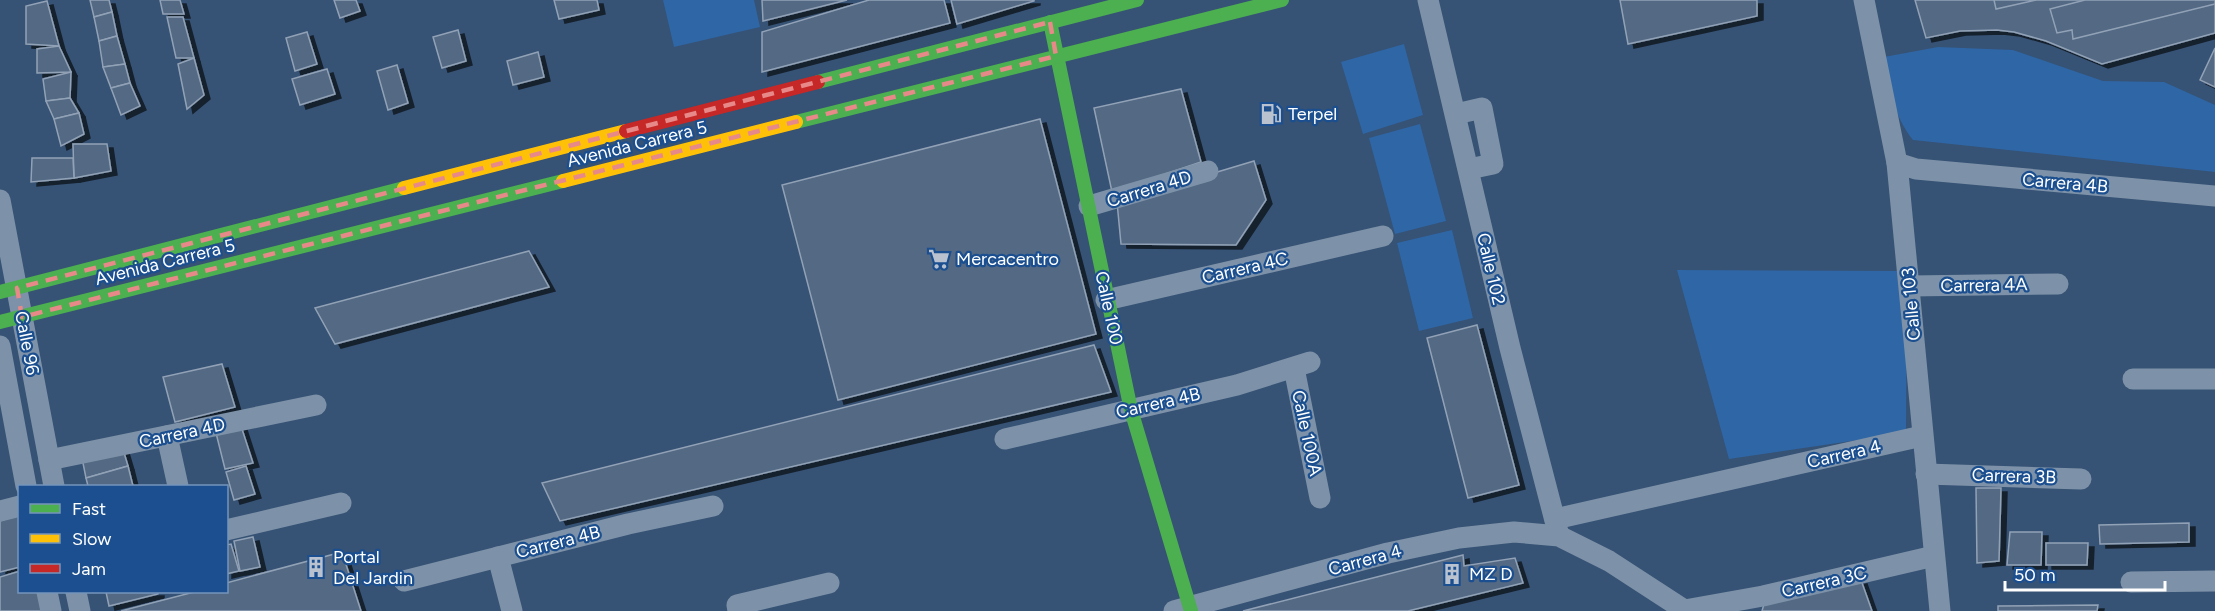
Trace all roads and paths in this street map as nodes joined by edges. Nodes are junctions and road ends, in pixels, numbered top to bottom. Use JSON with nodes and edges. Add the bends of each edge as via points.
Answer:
{"nodes":[{"id":1,"x":1047,"y":0,"type":"edge"},
{"id":2,"x":1137,"y":0,"type":"edge"},
{"id":3,"x":1282,"y":0,"type":"edge"},
{"id":4,"x":1428,"y":0,"type":"edge"},
{"id":5,"x":1864,"y":0,"type":"edge"},
{"id":6,"x":1050,"y":22,"type":"junction"},
{"id":7,"x":1056,"y":56,"type":"junction"},
{"id":8,"x":1456,"y":114,"type":"junction"},
{"id":9,"x":1906,"y":166,"type":"junction"},
{"id":10,"x":1469,"y":170,"type":"junction"},
{"id":11,"x":1208,"y":171,"type":"dead end"},
{"id":12,"x":2215,"y":196,"type":"edge"},
{"id":13,"x":0,"y":200,"type":"edge"},
{"id":14,"x":1089,"y":206,"type":"junction"},
{"id":15,"x":1383,"y":236,"type":"dead end"},
{"id":16,"x":2058,"y":284,"type":"dead end"},
{"id":17,"x":1910,"y":286,"type":"junction"},
{"id":18,"x":8,"y":290,"type":"edge"},
{"id":19,"x":1106,"y":300,"type":"junction"},
{"id":20,"x":22,"y":317,"type":"junction"},
{"id":21,"x":0,"y":322,"type":"edge"},
{"id":22,"x":0,"y":346,"type":"edge"},
{"id":23,"x":1302,"y":365,"type":"joint"},
{"id":24,"x":2133,"y":379,"type":"dead end"},
{"id":25,"x":2215,"y":379,"type":"edge"},
{"id":26,"x":316,"y":405,"type":"dead end"},
{"id":27,"x":1131,"y":410,"type":"junction"},
{"id":28,"x":167,"y":436,"type":"junction"},
{"id":29,"x":1922,"y":436,"type":"junction"},
{"id":30,"x":1005,"y":439,"type":"dead end"},
{"id":31,"x":49,"y":460,"type":"junction"},
{"id":32,"x":1936,"y":474,"type":"junction"},
{"id":33,"x":2081,"y":479,"type":"dead end"},
{"id":34,"x":26,"y":485,"type":"edge"},
{"id":35,"x":54,"y":485,"type":"edge"},
{"id":36,"x":178,"y":485,"type":"edge"},
{"id":37,"x":1320,"y":498,"type":"dead end"},
{"id":38,"x":341,"y":503,"type":"dead end"},
{"id":39,"x":18,"y":506,"type":"edge"},
{"id":40,"x":714,"y":506,"type":"dead end"},
{"id":41,"x":0,"y":511,"type":"edge"},
{"id":42,"x":1557,"y":528,"type":"junction"},
{"id":43,"x":228,"y":530,"type":"edge"},
{"id":44,"x":498,"y":556,"type":"junction"},
{"id":45,"x":1934,"y":556,"type":"junction"},
{"id":46,"x":404,"y":581,"type":"dead end"},
{"id":47,"x":2215,"y":581,"type":"edge"},
{"id":48,"x":2131,"y":582,"type":"dead end"},
{"id":49,"x":829,"y":583,"type":"dead end"},
{"id":50,"x":47,"y":593,"type":"edge"},
{"id":51,"x":76,"y":593,"type":"edge"},
{"id":52,"x":737,"y":608,"type":"edge"},
{"id":53,"x":1185,"y":610,"type":"edge"},
{"id":54,"x":51,"y":611,"type":"edge"},
{"id":55,"x":80,"y":611,"type":"edge"},
{"id":56,"x":512,"y":611,"type":"edge"},
{"id":57,"x":1683,"y":611,"type":"edge"},
{"id":58,"x":1940,"y":611,"type":"edge"}],
"edges":[{"from":1,"to":6,"type":"street","name":"Calle 100"},
{"from":2,"to":6,"type":"main road","name":"Avenida Carrera 5"},
{"from":3,"to":7,"type":"main road","name":"Avenida Carrera 5"},
{"from":4,"to":8,"type":"street","name":"Calle 102"},
{"from":5,"to":9,"type":"street","name":"Calle 103"},
{"from":6,"to":7,"type":"main road","name":"Calle 100"},
{"from":6,"to":18,"type":"main road","name":"Avenida Carrera 5"},
{"from":7,"to":14,"type":"main road","name":"Calle 100"},
{"from":7,"to":20,"type":"main road","name":"Avenida Carrera 5"},
{"from":8,"to":10,"type":"street","name":"Calle 102"},
{"from":8,"to":10,"type":"street","via":[[1482,108],[1493,164]]},
{"from":9,"to":12,"type":"street","name":"Carrera 4B"},
{"from":9,"to":17,"type":"street","name":"Calle 103"},
{"from":10,"to":42,"type":"street","name":"Calle 102"},
{"from":11,"to":14,"type":"street","name":"Carrera 4D"},
{"from":13,"to":18,"type":"street","name":"Calle 96"},
{"from":14,"to":19,"type":"main road","name":"Calle 100"},
{"from":15,"to":19,"type":"street","name":"Carrera 4C"},
{"from":16,"to":17,"type":"street","name":"Carrera 4A"},
{"from":17,"to":29,"type":"street","name":"Calle 103"},
{"from":18,"to":20,"type":"street","name":"Calle 96"},
{"from":19,"to":27,"type":"main road","name":"Calle 100"},
{"from":20,"to":21,"type":"main road","name":"Avenida Carrera 5"},
{"from":20,"to":31,"type":"street","name":"Calle 96"},
{"from":22,"to":34,"type":"street","name":"Calle 96"},
{"from":23,"to":27,"type":"street","name":"Carrera 4B"},
{"from":23,"to":37,"type":"street","name":"Calle 100A"},
{"from":24,"to":25,"type":"street"},
{"from":26,"to":28,"type":"street","name":"Carrera 4D"},
{"from":27,"to":30,"type":"street","name":"Carrera 4B"},
{"from":27,"to":53,"type":"main road","name":"Calle 100"},
{"from":28,"to":31,"type":"street","name":"Carrera 4D"},
{"from":28,"to":36,"type":"street"},
{"from":29,"to":32,"type":"street","name":"Calle 103"},
{"from":29,"to":42,"type":"street","name":"Carrera 4"},
{"from":31,"to":35,"type":"street","name":"Calle 96"},
{"from":32,"to":33,"type":"street","name":"Carrera 3B"},
{"from":32,"to":45,"type":"street","name":"Calle 103"},
{"from":38,"to":43,"type":"street"},
{"from":39,"to":41,"type":"street"},
{"from":40,"to":44,"type":"street","name":"Carrera 4B"},
{"from":42,"to":53,"type":"street","name":"Carrera 4","via":[[1459,538],[1388,553]]},
{"from":42,"to":57,"type":"street"},
{"from":44,"to":46,"type":"street","name":"Carrera 4B"},
{"from":44,"to":56,"type":"street"},
{"from":45,"to":57,"type":"street","name":"Carrera 3C"},
{"from":45,"to":58,"type":"street","name":"Calle 103"},
{"from":47,"to":48,"type":"street"},
{"from":49,"to":52,"type":"street"},
{"from":50,"to":54,"type":"street"},
{"from":51,"to":55,"type":"street"}]}
